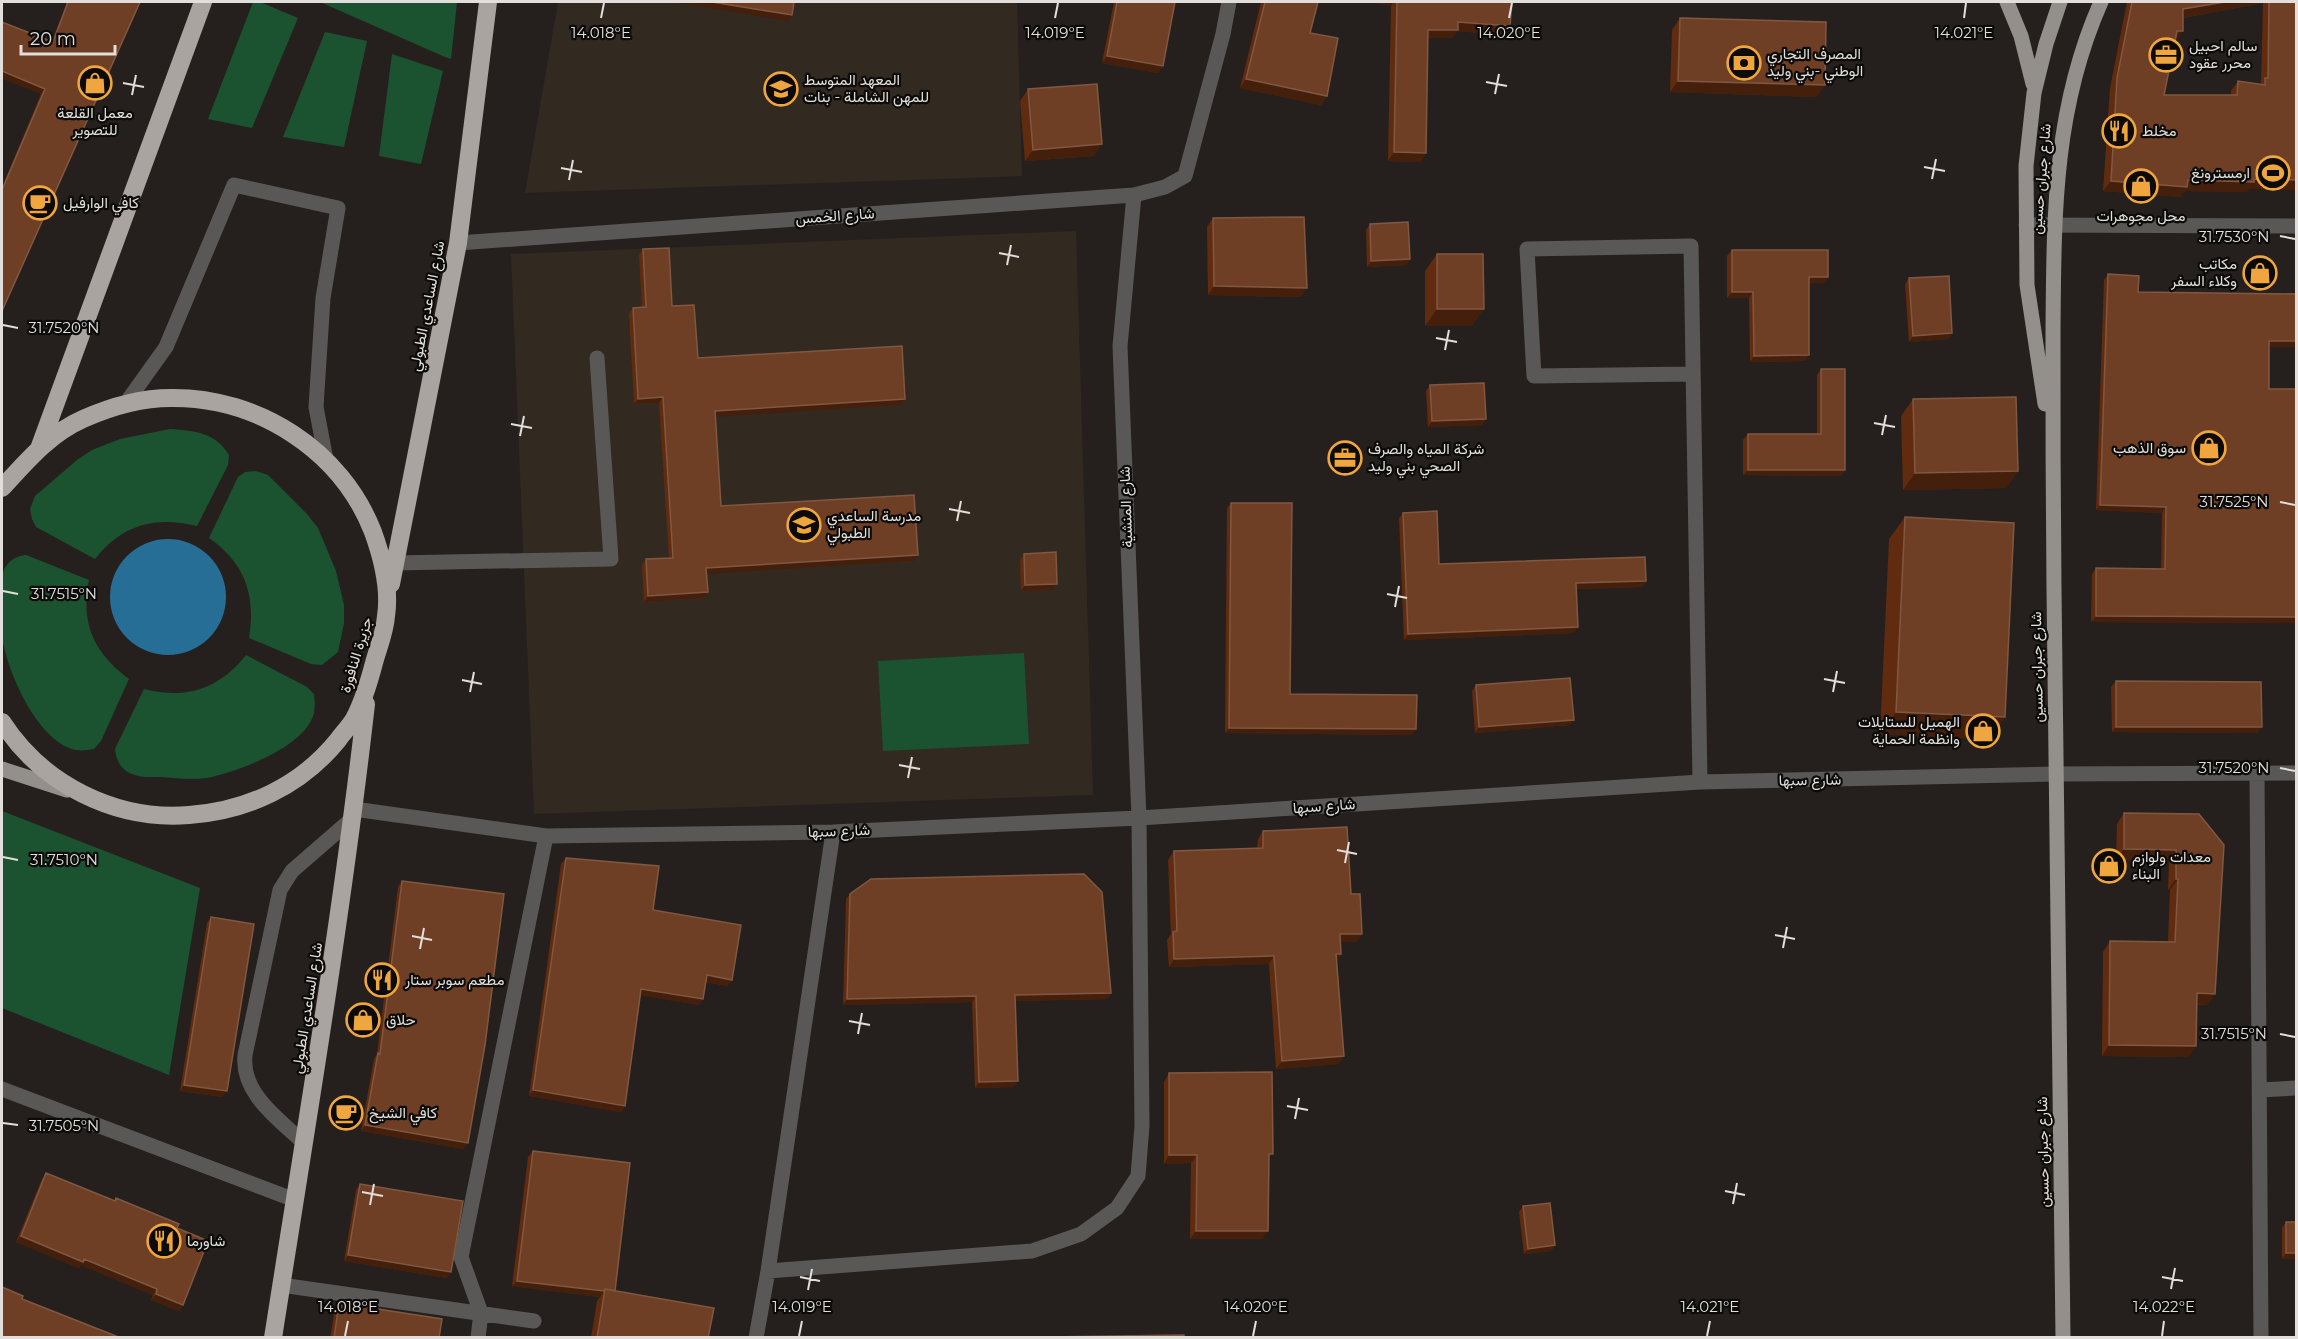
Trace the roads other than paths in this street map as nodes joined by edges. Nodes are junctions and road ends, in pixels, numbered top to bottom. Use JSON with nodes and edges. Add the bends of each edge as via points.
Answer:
{"nodes":[{"id":1,"x":203,"y":2,"type":"edge"},
{"id":2,"x":488,"y":2,"type":"edge"},
{"id":3,"x":1229,"y":2,"type":"edge"},
{"id":4,"x":2007,"y":2,"type":"edge"},
{"id":5,"x":2060,"y":2,"type":"edge"},
{"id":6,"x":2101,"y":2,"type":"edge"},
{"id":7,"x":2034,"y":93,"type":"junction"},
{"id":8,"x":1134,"y":195,"type":"junction"},
{"id":9,"x":2026,"y":225,"type":"junction"},
{"id":10,"x":2054,"y":225,"type":"junction"},
{"id":11,"x":2296,"y":226,"type":"edge"},
{"id":12,"x":458,"y":243,"type":"junction"},
{"id":13,"x":597,"y":358,"type":"dead end"},
{"id":14,"x":1693,"y":374,"type":"junction"},
{"id":15,"x":126,"y":404,"type":"junction"},
{"id":16,"x":40,"y":446,"type":"junction"},
{"id":17,"x":2053,"y":448,"type":"junction"},
{"id":18,"x":326,"y":460,"type":"junction"},
{"id":19,"x":2,"y":488,"type":"edge"},
{"id":20,"x":394,"y":563,"type":"junction"},
{"id":21,"x":387,"y":616,"type":"junction"},
{"id":22,"x":368,"y":683,"type":"junction"},
{"id":23,"x":2,"y":722,"type":"edge"},
{"id":24,"x":2,"y":769,"type":"edge"},
{"id":25,"x":2257,"y":773,"type":"junction"},
{"id":26,"x":2296,"y":773,"type":"edge"},
{"id":27,"x":2056,"y":774,"type":"junction"},
{"id":28,"x":1700,"y":782,"type":"junction"},
{"id":29,"x":84,"y":795,"type":"junction"},
{"id":30,"x":354,"y":813,"type":"junction"},
{"id":31,"x":1139,"y":818,"type":"junction"},
{"id":32,"x":833,"y":832,"type":"junction"},
{"id":33,"x":546,"y":836,"type":"junction"},
{"id":34,"x":2296,"y":1088,"type":"edge"},
{"id":35,"x":2,"y":1089,"type":"edge"},
{"id":36,"x":2260,"y":1090,"type":"junction"},
{"id":37,"x":304,"y":1143,"type":"junction"},
{"id":38,"x":295,"y":1200,"type":"junction"},
{"id":39,"x":768,"y":1271,"type":"junction"},
{"id":40,"x":281,"y":1285,"type":"junction"},
{"id":41,"x":481,"y":1313,"type":"junction"},
{"id":42,"x":534,"y":1321,"type":"dead end"},
{"id":43,"x":273,"y":1338,"type":"edge"},
{"id":44,"x":478,"y":1338,"type":"edge"},
{"id":45,"x":756,"y":1338,"type":"edge"},
{"id":46,"x":2063,"y":1338,"type":"edge"},
{"id":47,"x":2261,"y":1338,"type":"edge"}],
"edges":[{"from":1,"to":16,"type":"highway"},
{"from":2,"to":12,"type":"highway","name":"شارع الساعدي الطبولي"},
{"from":3,"to":8,"type":"street","name":"شارع الخمس","via":[[1185,176],[1165,187]]},
{"from":4,"to":7,"type":"main road","via":[[2021,36]]},
{"from":5,"to":7,"type":"main road"},
{"from":6,"to":10,"type":"main road","name":"شارع جبران حسين","via":[[2065,111]]},
{"from":7,"to":9,"type":"main road","via":[[2026,166]]},
{"from":8,"to":12,"type":"street","name":"شارع الخمس"},
{"from":8,"to":31,"type":"street","name":"شارع المنشية","via":[[1120,346]]},
{"from":9,"to":10,"type":"street"},
{"from":9,"to":17,"type":"main road","via":[[2026,285]]},
{"from":10,"to":11,"type":"street"},
{"from":10,"to":17,"type":"main road","name":"شارع جبران حسين"},
{"from":12,"to":20,"type":"highway","name":"شارع الساعدي الطبولي"},
{"from":13,"to":20,"type":"street","via":[[611,559]]},
{"from":14,"to":14,"type":"street","via":[[1691,246],[1527,249],[1534,376]]},
{"from":14,"to":28,"type":"street"},
{"from":15,"to":16,"type":"highway","name":"جزيرة النافورة","via":[[81,420]]},
{"from":15,"to":18,"type":"highway","name":"جزيرة النافورة","via":[[169,397],[212,400],[254,412],[292,432]]},
{"from":15,"to":18,"type":"street","via":[[166,347],[234,185],[338,208],[323,298],[315,407]]},
{"from":16,"to":19,"type":"highway","name":"جزيرة النافورة"},
{"from":17,"to":27,"type":"main road","name":"شارع جبران حسين"},
{"from":18,"to":21,"type":"highway","name":"جزيرة النافورة","via":[[353,493],[373,532],[384,573]]},
{"from":20,"to":21,"type":"highway","name":"شارع الساعدي الطبولي"},
{"from":21,"to":22,"type":"highway","name":"جزيرة النافورة"},
{"from":22,"to":29,"type":"highway","name":"جزيرة النافورة","via":[[354,720],[327,754],[293,782],[254,802],[212,813],[169,817],[125,810]]},
{"from":22,"to":30,"type":"highway","name":"شارع الساعدي الطبولي"},
{"from":23,"to":29,"type":"highway","name":"جزيرة النافورة","via":[[13,740],[46,772]]},
{"from":24,"to":29,"type":"main road"},
{"from":25,"to":26,"type":"street","name":"شارع سبها"},
{"from":25,"to":27,"type":"street","name":"شارع سبها"},
{"from":25,"to":36,"type":"street"},
{"from":27,"to":28,"type":"street","name":"شارع سبها"},
{"from":27,"to":46,"type":"main road","name":"شارع جبران حسين"},
{"from":28,"to":31,"type":"street","name":"شارع سبها"},
{"from":30,"to":33,"type":"street","name":"شارع سبها"},
{"from":30,"to":37,"type":"highway","name":"شارع الساعدي الطبولي"},
{"from":30,"to":37,"type":"street","via":[[292,871],[280,890],[245,1055],[245,1077],[256,1096]]},
{"from":31,"to":32,"type":"street","name":"شارع سبها"},
{"from":31,"to":39,"type":"street","name":"شارع المنشية","via":[[1142,1126],[1138,1176],[1117,1208],[1081,1234],[1032,1251]]},
{"from":32,"to":33,"type":"street","name":"شارع سبها"},
{"from":32,"to":39,"type":"street"},
{"from":33,"to":41,"type":"street","via":[[461,1257]]},
{"from":34,"to":36,"type":"street"},
{"from":35,"to":38,"type":"street"},
{"from":36,"to":47,"type":"street"},
{"from":37,"to":38,"type":"highway","name":"شارع الساعدي الطبولي"},
{"from":38,"to":40,"type":"highway","name":"شارع الساعدي الطبولي"},
{"from":39,"to":45,"type":"street"},
{"from":40,"to":41,"type":"street"},
{"from":40,"to":43,"type":"highway","name":"شارع الساعدي الطبولي"},
{"from":41,"to":42,"type":"street"},
{"from":41,"to":44,"type":"street"}]}
